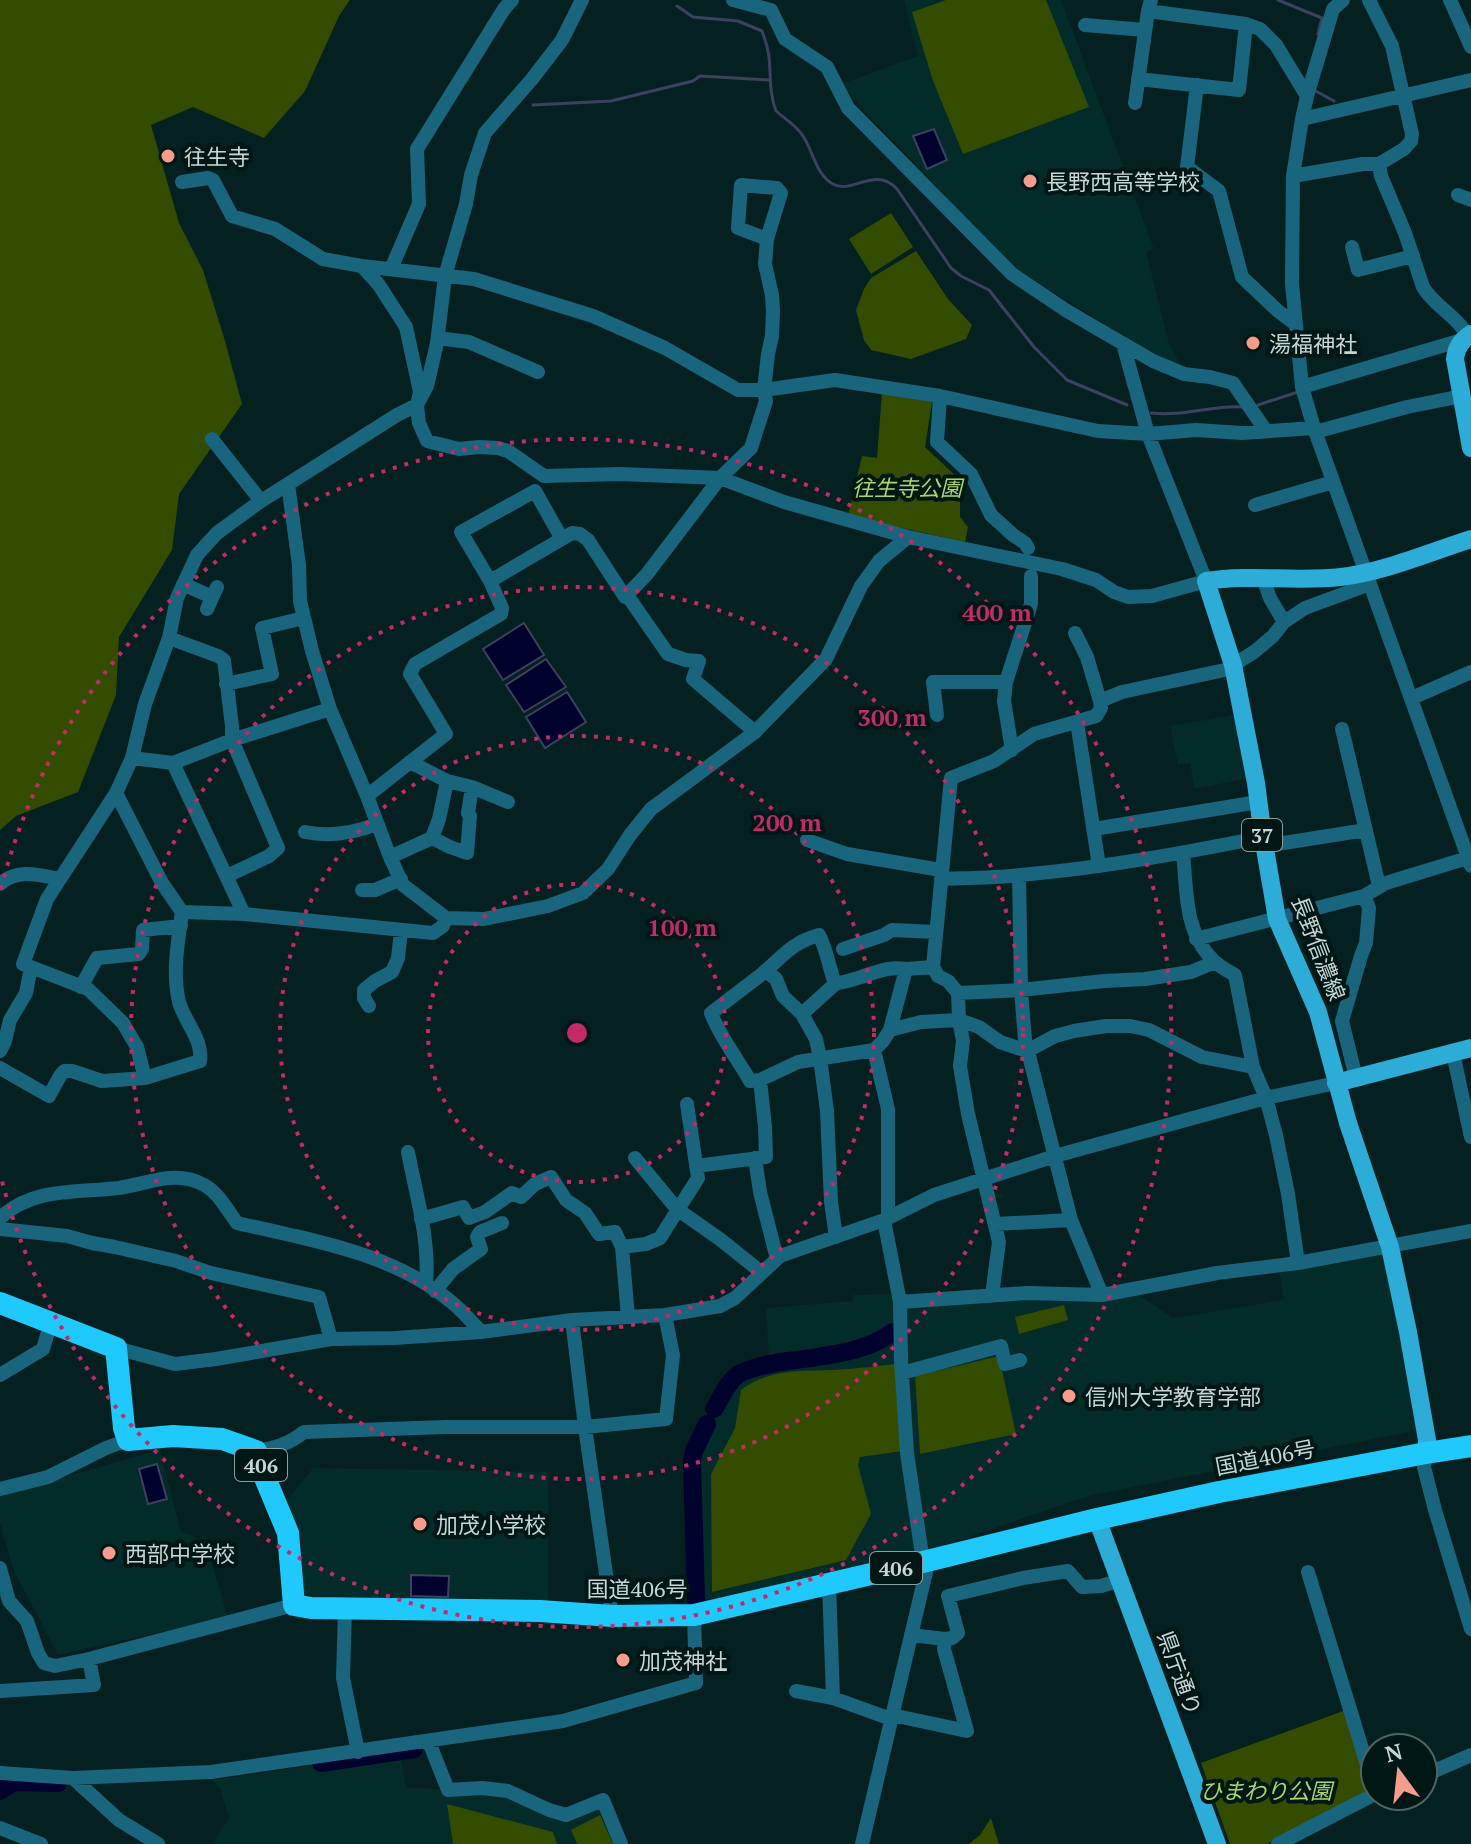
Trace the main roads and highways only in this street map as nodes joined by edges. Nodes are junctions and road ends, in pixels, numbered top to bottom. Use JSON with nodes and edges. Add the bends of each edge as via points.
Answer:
{"nodes":[{"id":1,"x":1467,"y":337,"type":"edge"},
{"id":2,"x":1471,"y":448,"type":"edge"},
{"id":3,"x":1471,"y":539,"type":"edge"},
{"id":4,"x":1462,"y":1051,"type":"edge"},
{"id":5,"x":1336,"y":1083,"type":"junction"},
{"id":6,"x":0,"y":1303,"type":"edge"},
{"id":7,"x":1471,"y":1446,"type":"edge"},
{"id":8,"x":1426,"y":1453,"type":"junction"},
{"id":9,"x":1097,"y":1519,"type":"junction"},
{"id":10,"x":1217,"y":1844,"type":"edge"}],
"edges":[{"from":1,"to":2,"type":"main road","via":[[1455,359]]},
{"from":3,"to":5,"type":"main road","name":"長野信濃線","number":"37","via":[[1368,578],[1206,581],[1233,667],[1277,919],[1318,1012]]},
{"from":4,"to":5,"type":"main road"},
{"from":5,"to":8,"type":"main road","name":"長野信濃線","number":"37","via":[[1390,1247]]},
{"from":6,"to":9,"type":"highway","name":"国道406号","number":"406","via":[[116,1348],[128,1440],[205,1437],[256,1451],[288,1533],[294,1605],[694,1615]]},
{"from":7,"to":8,"type":"highway","name":"国道406号","number":"406"},
{"from":8,"to":9,"type":"highway","name":"国道406号","number":"406"},
{"from":9,"to":10,"type":"main road","name":"県庁通り"}]}
